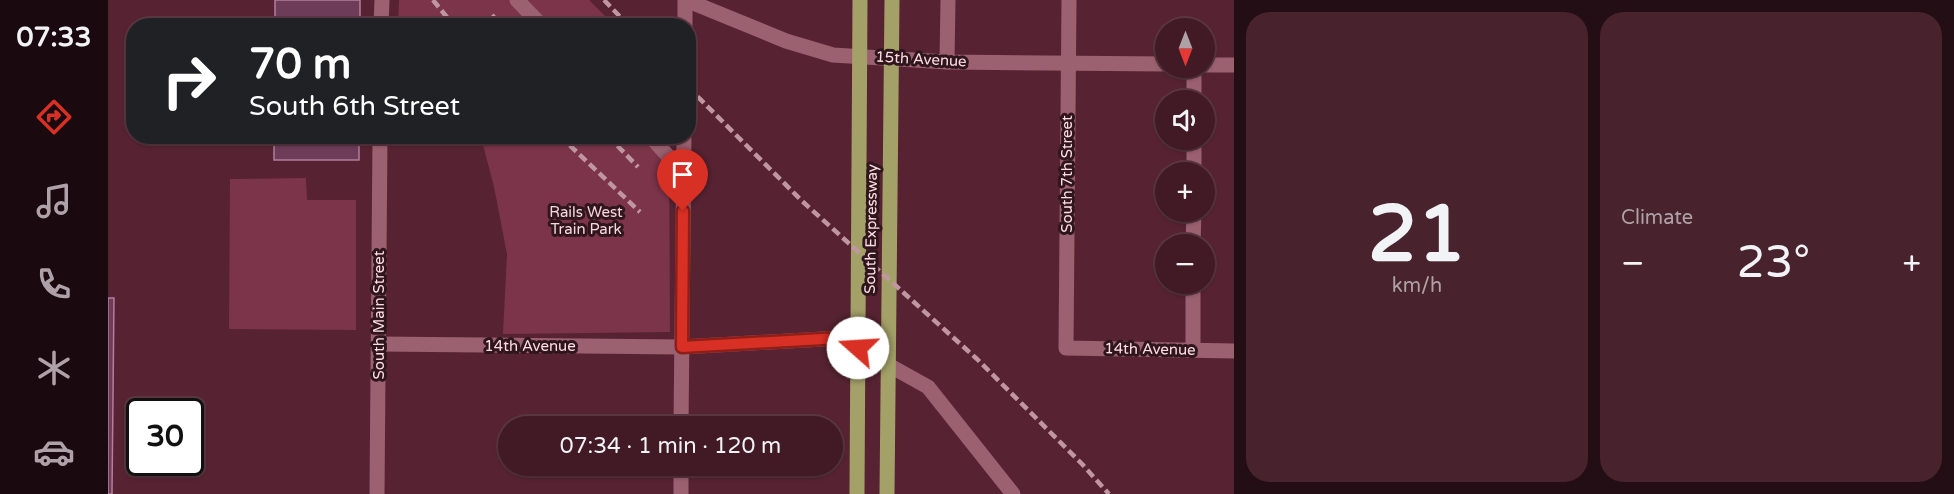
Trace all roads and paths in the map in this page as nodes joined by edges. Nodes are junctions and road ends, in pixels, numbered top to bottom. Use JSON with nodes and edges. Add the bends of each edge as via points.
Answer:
{"nodes":[{"id":1,"x":381,"y":0,"type":"edge"},
{"id":2,"x":517,"y":0,"type":"edge"},
{"id":3,"x":686,"y":0,"type":"edge"},
{"id":4,"x":860,"y":0,"type":"edge"},
{"id":5,"x":892,"y":0,"type":"edge"},
{"id":6,"x":948,"y":0,"type":"edge"},
{"id":7,"x":1069,"y":0,"type":"edge"},
{"id":8,"x":381,"y":18,"type":"edge"},
{"id":9,"x":534,"y":18,"type":"edge"},
{"id":10,"x":685,"y":18,"type":"edge"},
{"id":11,"x":947,"y":62,"type":"junction"},
{"id":12,"x":1068,"y":63,"type":"junction"},
{"id":13,"x":1155,"y":64,"type":"edge"},
{"id":14,"x":1215,"y":65,"type":"edge"},
{"id":15,"x":1234,"y":65,"type":"edge"},
{"id":16,"x":380,"y":144,"type":"edge"},
{"id":17,"x":657,"y":144,"type":"edge"},
{"id":18,"x":684,"y":144,"type":"edge"},
{"id":19,"x":683,"y":166,"type":"junction"},
{"id":20,"x":1193,"y":294,"type":"edge"},
{"id":21,"x":379,"y":345,"type":"junction"},
{"id":22,"x":682,"y":347,"type":"junction"},
{"id":23,"x":1066,"y":348,"type":"joint"},
{"id":24,"x":1193,"y":350,"type":"junction"},
{"id":25,"x":1234,"y":351,"type":"edge"},
{"id":26,"x":681,"y":416,"type":"edge"},
{"id":27,"x":681,"y":476,"type":"edge"},
{"id":28,"x":377,"y":494,"type":"edge"},
{"id":29,"x":681,"y":494,"type":"edge"},
{"id":30,"x":857,"y":494,"type":"edge"},
{"id":31,"x":887,"y":494,"type":"edge"},
{"id":32,"x":1013,"y":494,"type":"edge"}],
"edges":[{"from":1,"to":8,"type":"street"},
{"from":2,"to":9,"type":"street"},
{"from":3,"to":10,"type":"street"},
{"from":3,"to":11,"type":"street","name":"15th Avenue","via":[[833,55]]},
{"from":4,"to":30,"type":"main road","name":"South Expressway"},
{"from":5,"to":31,"type":"main road","name":"South Expressway"},
{"from":6,"to":11,"type":"street"},
{"from":7,"to":12,"type":"street","name":"South 7th Street"},
{"from":11,"to":12,"type":"street","name":"15th Avenue"},
{"from":12,"to":13,"type":"street","name":"15th Avenue"},
{"from":12,"to":23,"type":"street","name":"South 7th Street"},
{"from":14,"to":15,"type":"street"},
{"from":16,"to":21,"type":"street","name":"South Main Street"},
{"from":17,"to":19,"type":"street"},
{"from":18,"to":19,"type":"street"},
{"from":19,"to":22,"type":"street"},
{"from":20,"to":24,"type":"street"},
{"from":21,"to":22,"type":"street","name":"14th Avenue"},
{"from":21,"to":28,"type":"street","name":"South Main Street"},
{"from":22,"to":26,"type":"street"},
{"from":22,"to":32,"type":"street","via":[[840,338],[928,387]]},
{"from":23,"to":24,"type":"street","name":"14th Avenue"},
{"from":24,"to":25,"type":"street","name":"14th Avenue"},
{"from":27,"to":29,"type":"street"}]}
